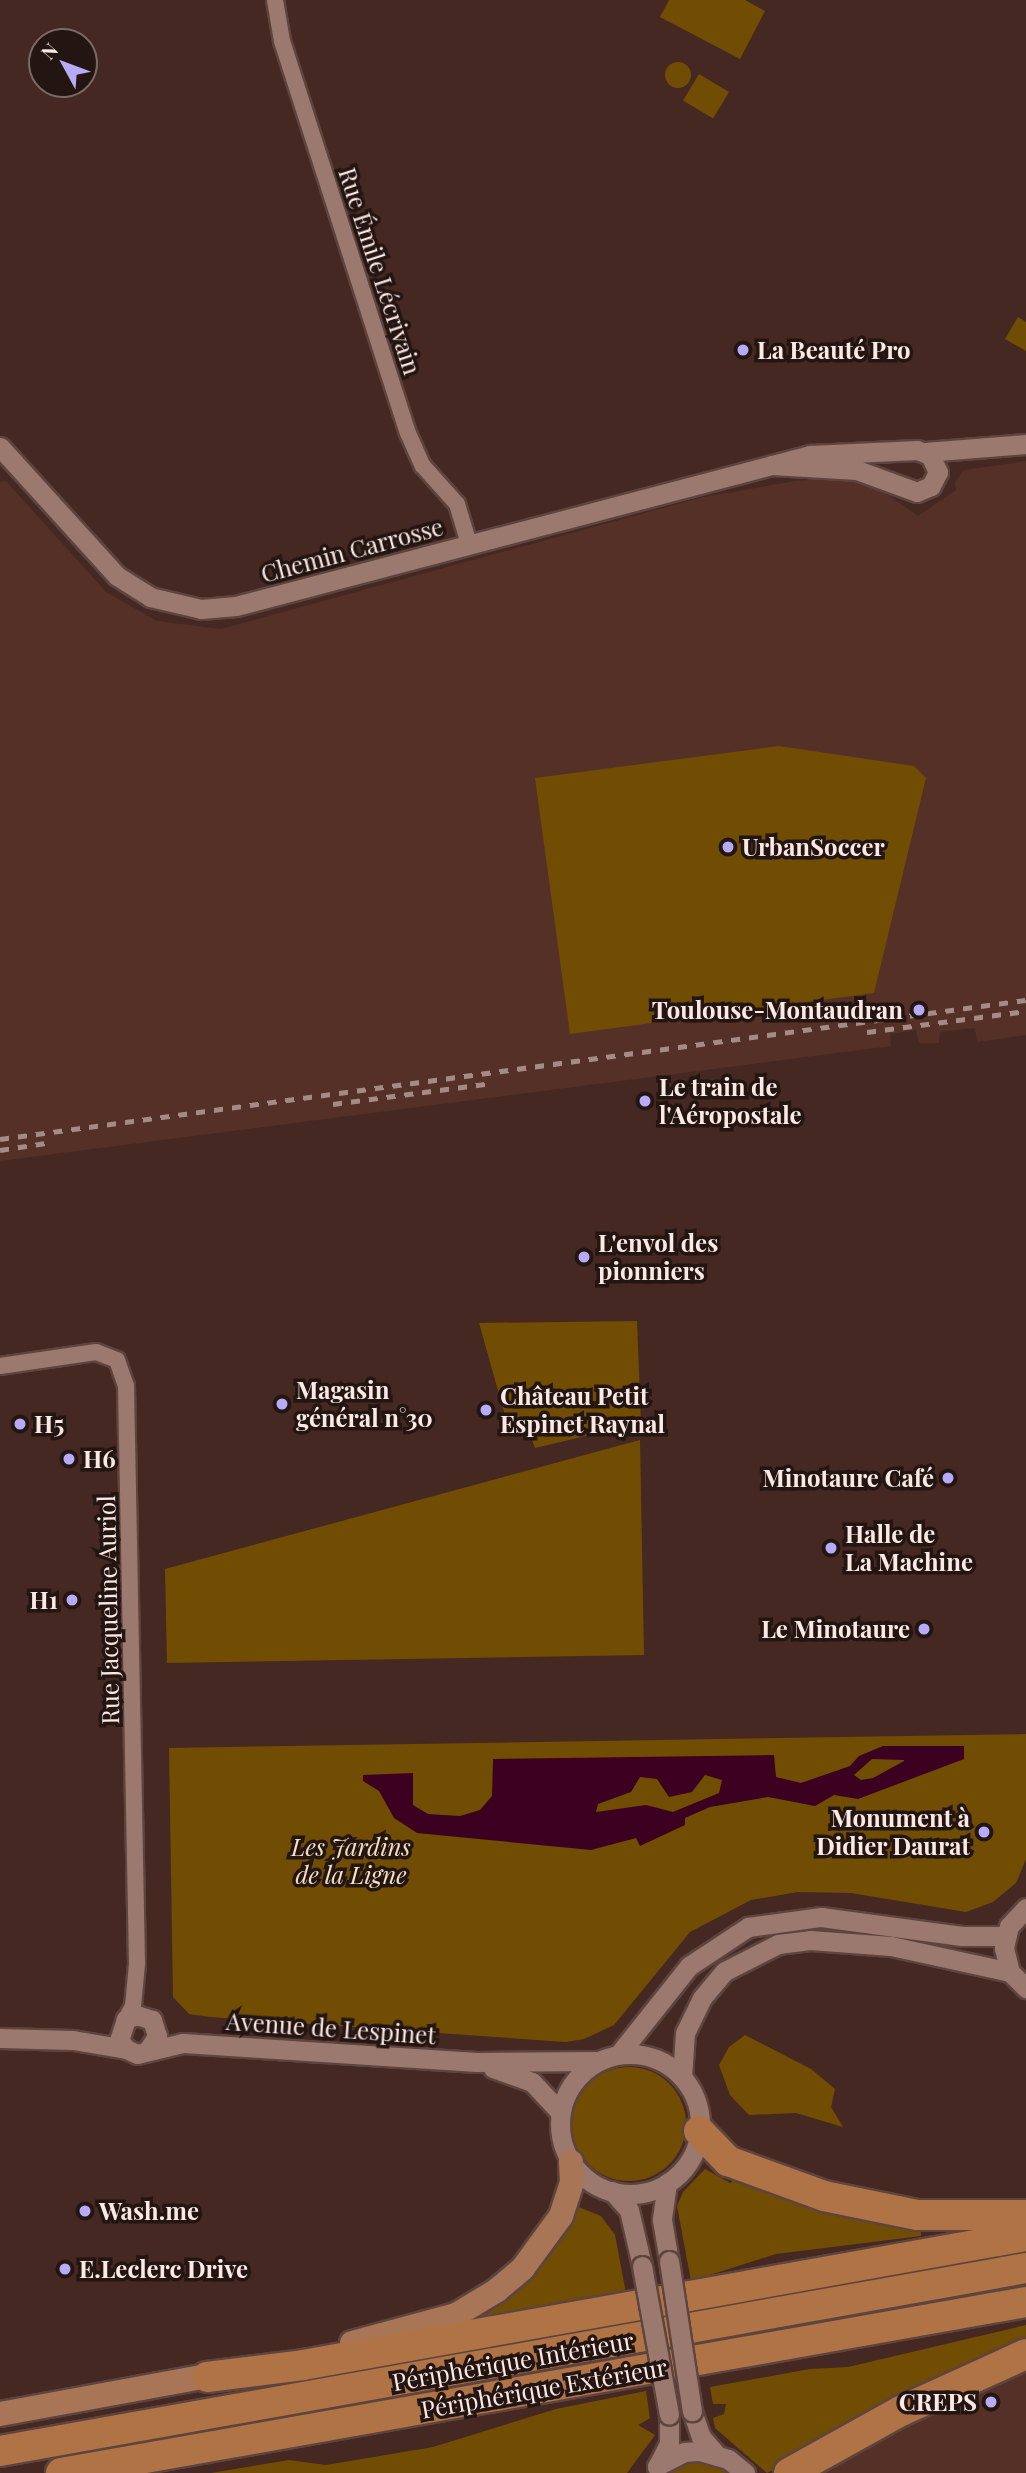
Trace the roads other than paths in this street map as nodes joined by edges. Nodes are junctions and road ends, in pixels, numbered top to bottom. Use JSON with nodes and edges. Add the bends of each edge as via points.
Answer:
{"nodes":[{"id":1,"x":275,"y":0,"type":"edge"},
{"id":2,"x":1026,"y":444,"type":"edge"},
{"id":3,"x":0,"y":447,"type":"edge"},
{"id":4,"x":976,"y":451,"type":"junction"},
{"id":5,"x":917,"y":452,"type":"junction"},
{"id":6,"x":772,"y":465,"type":"junction"},
{"id":7,"x":938,"y":472,"type":"junction"},
{"id":8,"x":900,"y":483,"type":"junction"},
{"id":9,"x":469,"y":544,"type":"junction"},
{"id":10,"x":0,"y":1366,"type":"edge"},
{"id":11,"x":1026,"y":1908,"type":"edge"},
{"id":12,"x":1005,"y":1936,"type":"junction"},
{"id":13,"x":1010,"y":1972,"type":"junction"},
{"id":14,"x":137,"y":1980,"type":"junction"},
{"id":15,"x":1026,"y":1988,"type":"edge"},
{"id":16,"x":124,"y":2022,"type":"junction"},
{"id":17,"x":154,"y":2024,"type":"junction"},
{"id":18,"x":0,"y":2038,"type":"edge"},
{"id":19,"x":72,"y":2040,"type":"junction"},
{"id":20,"x":183,"y":2043,"type":"junction"},
{"id":21,"x":126,"y":2049,"type":"junction"},
{"id":22,"x":148,"y":2050,"type":"junction"},
{"id":23,"x":619,"y":2054,"type":"junction"},
{"id":24,"x":598,"y":2061,"type":"junction"},
{"id":25,"x":476,"y":2062,"type":"junction"},
{"id":26,"x":682,"y":2077,"type":"junction"},
{"id":27,"x":561,"y":2113,"type":"junction"},
{"id":28,"x":699,"y":2131,"type":"junction"},
{"id":29,"x":571,"y":2162,"type":"junction"},
{"id":30,"x":667,"y":2183,"type":"junction"},
{"id":31,"x":612,"y":2191,"type":"junction"},
{"id":32,"x":1026,"y":2215,"type":"edge"},
{"id":33,"x":1026,"y":2236,"type":"edge"},
{"id":34,"x":1026,"y":2268,"type":"edge"},
{"id":35,"x":1026,"y":2302,"type":"edge"},
{"id":36,"x":1026,"y":2354,"type":"edge"},
{"id":37,"x":207,"y":2377,"type":"junction"},
{"id":38,"x":0,"y":2414,"type":"edge"},
{"id":39,"x":0,"y":2451,"type":"edge"},
{"id":40,"x":715,"y":2453,"type":"junction"},
{"id":41,"x":654,"y":2470,"type":"edge"},
{"id":42,"x":61,"y":2473,"type":"edge"},
{"id":43,"x":744,"y":2473,"type":"edge"},
{"id":44,"x":789,"y":2473,"type":"edge"}],
"edges":[{"from":1,"to":9,"type":"street","name":"Rue Émile Lécrivain","via":[[282,41],[408,433],[423,466],[457,504]]},
{"from":2,"to":4,"type":"street"},
{"from":3,"to":9,"type":"street","name":"Chemin Carrosse","via":[[117,576],[150,597],[184,607],[236,606]]},
{"from":4,"to":5,"type":"street","name":"Chemin Carrosse"},
{"from":4,"to":7,"type":"street"},
{"from":5,"to":6,"type":"street","name":"Chemin Carrosse","via":[[810,455]]},
{"from":5,"to":7,"type":"street","via":[[934,460]]},
{"from":5,"to":8,"type":"street","via":[[898,461]]},
{"from":6,"to":8,"type":"street","name":"Chemin Carrosse","via":[[858,470]]},
{"from":6,"to":9,"type":"street","name":"Chemin Carrosse"},
{"from":7,"to":8,"type":"street","name":"Chemin Carrosse","via":[[925,490],[910,491]]},
{"from":10,"to":14,"type":"street","name":"Rue Jacqueline Auriol","via":[[96,1352],[117,1360],[126,1386]]},
{"from":11,"to":12,"type":"street"},
{"from":12,"to":13,"type":"street"},
{"from":12,"to":23,"type":"street","via":[[962,1936],[821,1917],[748,1927],[689,1966]]},
{"from":13,"to":15,"type":"street"},
{"from":13,"to":26,"type":"street","via":[[891,1946],[810,1940],[778,1944],[726,1971],[702,1998],[685,2033]]},
{"from":14,"to":16,"type":"street","name":"Rue Jacqueline Auriol"},
{"from":14,"to":17,"type":"street","name":"Rue Jacqueline Auriol"},
{"from":16,"to":17,"type":"street","via":[[137,2015]]},
{"from":16,"to":19,"type":"street"},
{"from":16,"to":21,"type":"street","via":[[120,2039]]},
{"from":17,"to":20,"type":"street","name":"Avenue de Lespinet"},
{"from":17,"to":22,"type":"street","via":[[156,2041]]},
{"from":18,"to":19,"type":"street"},
{"from":19,"to":21,"type":"street"},
{"from":20,"to":22,"type":"street","name":"Avenue de Lespinet"},
{"from":20,"to":25,"type":"street","name":"Avenue de Lespinet"},
{"from":21,"to":22,"type":"street","via":[[137,2054]]},
{"from":23,"to":24,"type":"street"},
{"from":23,"to":26,"type":"street","via":[[643,2054]]},
{"from":24,"to":25,"type":"street","name":"Avenue de Lespinet"},
{"from":24,"to":27,"type":"street","via":[[573,2083]]},
{"from":25,"to":27,"type":"street","name":"Avenue de Lespinet","via":[[532,2082]]},
{"from":26,"to":28,"type":"street","via":[[697,2102]]},
{"from":27,"to":29,"type":"street","via":[[560,2130]]},
{"from":28,"to":30,"type":"street","via":[[689,2160]]},
{"from":28,"to":32,"type":"highway","via":[[728,2161],[824,2196],[917,2216]]},
{"from":29,"to":31,"type":"street","via":[[588,2180]]},
{"from":29,"to":37,"type":"main road","via":[[572,2182],[561,2216],[523,2268],[456,2315]]},
{"from":30,"to":31,"type":"street","via":[[640,2193]]},
{"from":30,"to":40,"type":"street","bridge":true,"via":[[662,2220],[692,2411],[701,2437]]},
{"from":31,"to":41,"type":"street","bridge":true,"via":[[629,2210],[669,2415],[669,2443]]},
{"from":33,"to":37,"type":"highway","via":[[303,2365]]},
{"from":34,"to":39,"type":"highway","name":"Périphérique Intérieur"},
{"from":35,"to":42,"type":"highway","name":"Périphérique Extérieur"},
{"from":36,"to":44,"type":"highway","via":[[901,2411]]},
{"from":37,"to":38,"type":"main road"},
{"from":40,"to":41,"type":"street","via":[[684,2452]]},
{"from":40,"to":43,"type":"street"}]}
